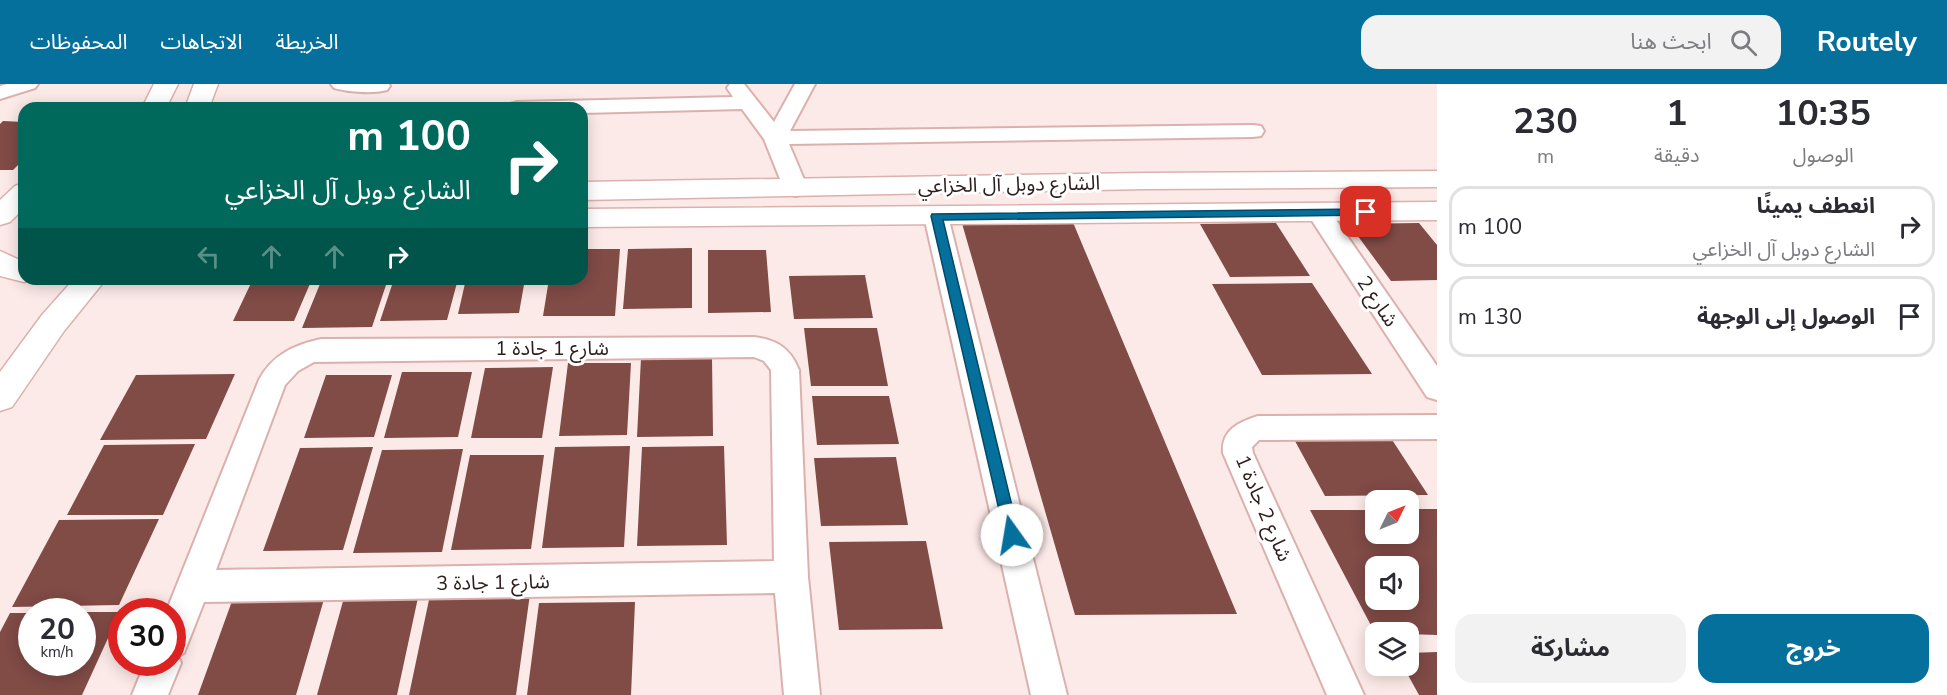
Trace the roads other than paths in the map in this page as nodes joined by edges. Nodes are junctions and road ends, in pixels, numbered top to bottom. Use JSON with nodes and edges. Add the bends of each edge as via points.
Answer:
{"nodes":[{"id":1,"x":28,"y":84,"type":"edge"},
{"id":2,"x":166,"y":84,"type":"edge"},
{"id":3,"x":206,"y":84,"type":"edge"},
{"id":4,"x":341,"y":84,"type":"edge"},
{"id":5,"x":734,"y":84,"type":"edge"},
{"id":6,"x":805,"y":84,"type":"edge"},
{"id":7,"x":381,"y":85,"type":"edge"},
{"id":8,"x":0,"y":93,"type":"edge"},
{"id":9,"x":157,"y":102,"type":"edge"},
{"id":10,"x":199,"y":102,"type":"edge"},
{"id":11,"x":377,"y":102,"type":"edge"},
{"id":12,"x":747,"y":103,"type":"junction"},
{"id":13,"x":588,"y":106,"type":"edge"},
{"id":14,"x":1253,"y":131,"type":"dead end"},
{"id":15,"x":775,"y":138,"type":"junction"},
{"id":16,"x":1437,"y":179,"type":"edge"},
{"id":17,"x":1146,"y":181,"type":"junction"},
{"id":18,"x":1078,"y":182,"type":"junction"},
{"id":19,"x":796,"y":189,"type":"junction"},
{"id":20,"x":588,"y":191,"type":"edge"},
{"id":21,"x":18,"y":198,"type":"edge"},
{"id":22,"x":1437,"y":211,"type":"edge"},
{"id":23,"x":1319,"y":213,"type":"junction"},
{"id":24,"x":1163,"y":214,"type":"junction"},
{"id":25,"x":1094,"y":215,"type":"junction"},
{"id":26,"x":0,"y":216,"type":"edge"},
{"id":27,"x":936,"y":216,"type":"junction"},
{"id":28,"x":588,"y":218,"type":"edge"},
{"id":29,"x":0,"y":261,"type":"edge"},
{"id":30,"x":18,"y":270,"type":"edge"},
{"id":31,"x":87,"y":285,"type":"edge"},
{"id":32,"x":1437,"y":389,"type":"edge"},
{"id":33,"x":0,"y":398,"type":"edge"},
{"id":34,"x":1437,"y":427,"type":"edge"},
{"id":35,"x":791,"y":577,"type":"junction"},
{"id":36,"x":195,"y":586,"type":"junction"},
{"id":37,"x":186,"y":607,"type":"edge"},
{"id":38,"x":158,"y":676,"type":"edge"},
{"id":39,"x":150,"y":695,"type":"edge"},
{"id":40,"x":802,"y":695,"type":"edge"},
{"id":41,"x":1049,"y":695,"type":"edge"},
{"id":42,"x":1346,"y":695,"type":"edge"}],
"edges":[{"from":1,"to":8,"type":"street"},
{"from":2,"to":9,"type":"main road"},
{"from":3,"to":10,"type":"main road"},
{"from":4,"to":7,"type":"street"},
{"from":5,"to":12,"type":"street"},
{"from":6,"to":15,"type":"street"},
{"from":7,"to":11,"type":"street"},
{"from":12,"to":13,"type":"street"},
{"from":12,"to":15,"type":"street"},
{"from":14,"to":15,"type":"street"},
{"from":15,"to":19,"type":"street"},
{"from":16,"to":17,"type":"main road","name":"الشارع دوبل آل الخزاعي"},
{"from":17,"to":18,"type":"main road","name":"الشارع دوبل آل الخزاعي"},
{"from":17,"to":24,"type":"main road","via":[[1137,188],[1136,195]]},
{"from":18,"to":19,"type":"main road","name":"الشارع دوبل آل الخزاعي"},
{"from":18,"to":25,"type":"main road","via":[[1100,201]]},
{"from":19,"to":20,"type":"main road","name":"الشارع دوبل آل الخزاعي"},
{"from":21,"to":26,"type":"main road"},
{"from":22,"to":23,"type":"main road","name":"الشارع دوبل آل الخزاعي"},
{"from":23,"to":24,"type":"main road","name":"الشارع دوبل آل الخزاعي"},
{"from":23,"to":32,"type":"street","name":"شارع 2"},
{"from":24,"to":25,"type":"main road","name":"الشارع دوبل آل الخزاعي"},
{"from":25,"to":27,"type":"main road","name":"الشارع دوبل آل الخزاعي"},
{"from":27,"to":28,"type":"main road","name":"الشارع دوبل آل الخزاعي"},
{"from":27,"to":41,"type":"street"},
{"from":29,"to":30,"type":"main road"},
{"from":31,"to":33,"type":"main road","via":[[53,323]]},
{"from":34,"to":42,"type":"street","name":"شارع 2 جادة 1","via":[[1258,428],[1237,443],[1238,453]]},
{"from":35,"to":36,"type":"street","name":"شارع 1 جادة 3"},
{"from":35,"to":36,"type":"street","name":"شارع 1 جادة 1","via":[[785,370],[782,361],[766,348],[321,350],[291,360],[273,380]]},
{"from":35,"to":40,"type":"street","name":"شارع 1 جادة 1"},
{"from":36,"to":37,"type":"street","name":"شارع 1 جادة 1"},
{"from":38,"to":39,"type":"street"}]}
